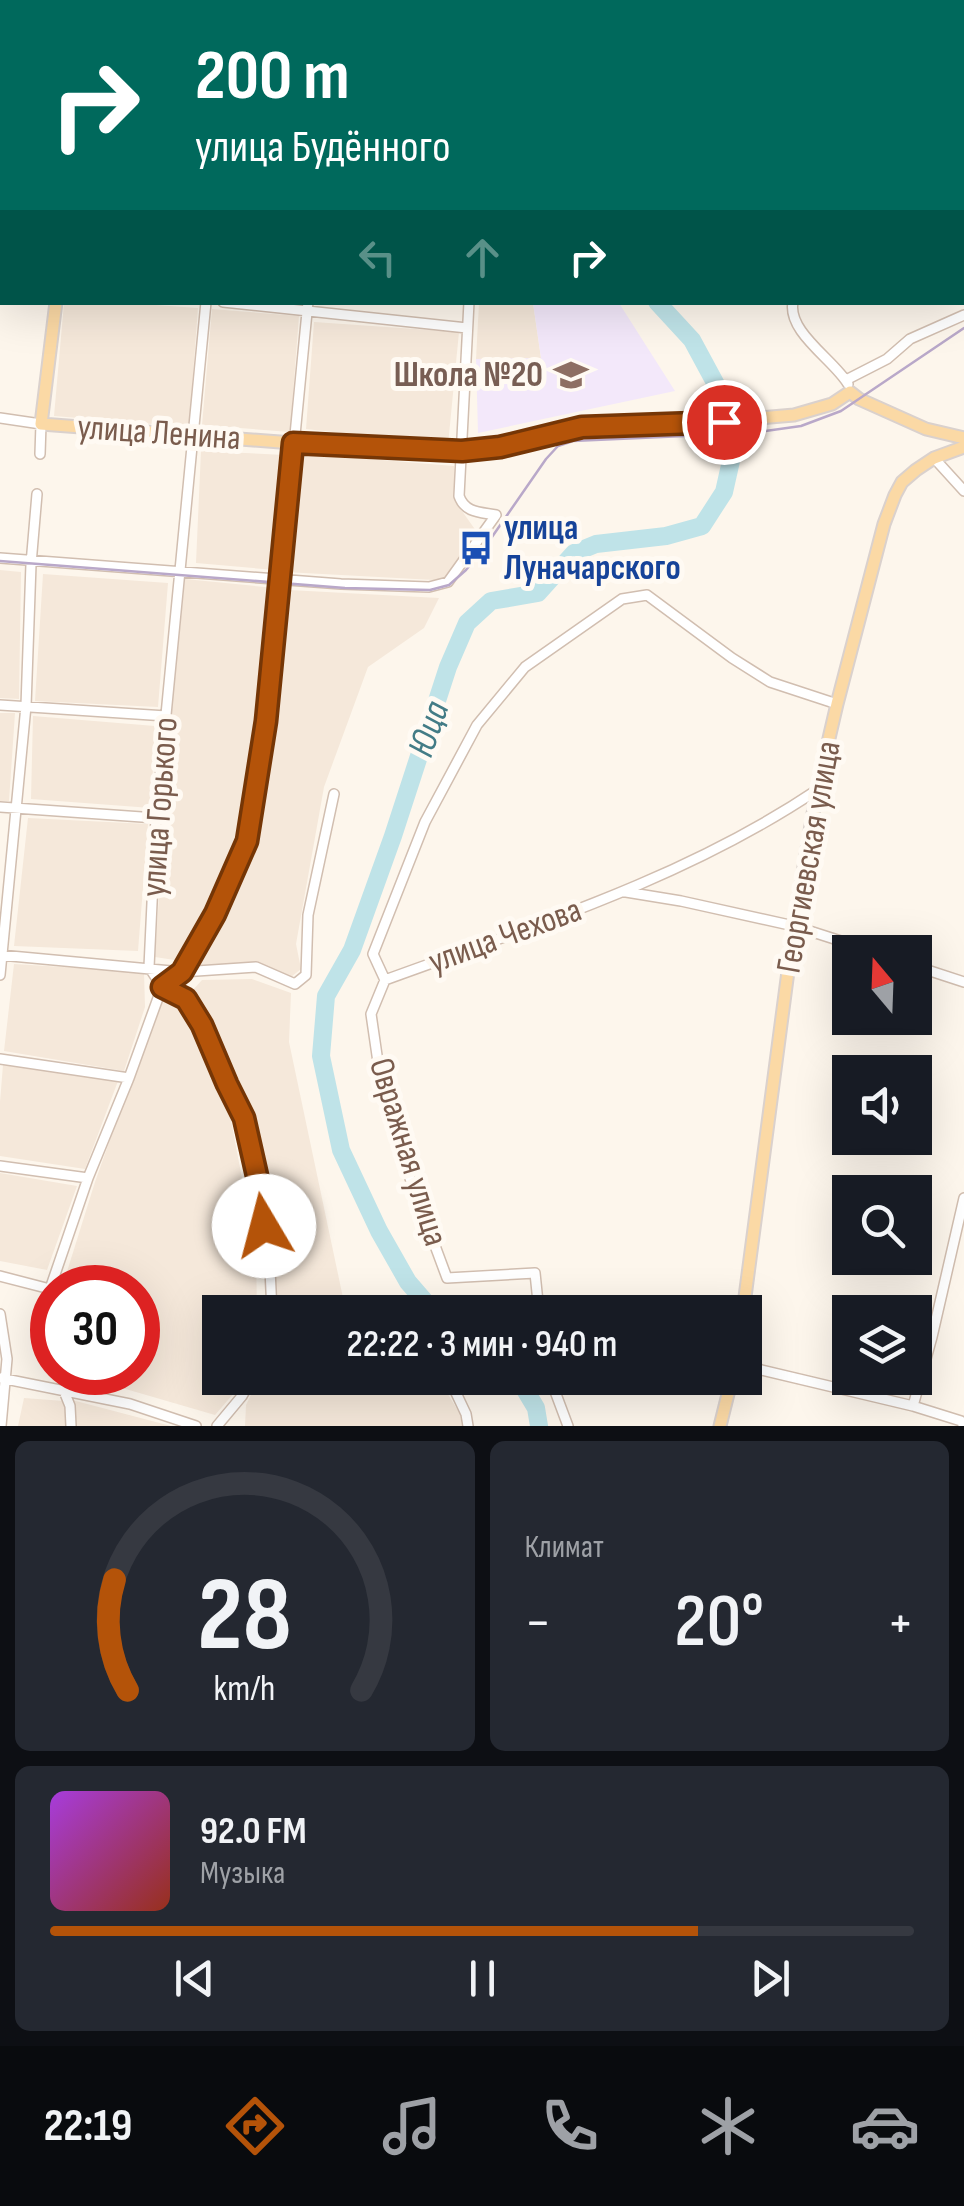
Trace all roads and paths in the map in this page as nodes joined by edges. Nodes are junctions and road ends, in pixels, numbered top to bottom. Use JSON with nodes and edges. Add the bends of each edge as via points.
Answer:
{"nodes":[{"id":1,"x":56,"y":305,"type":"edge"},
{"id":2,"x":206,"y":305,"type":"edge"},
{"id":3,"x":469,"y":305,"type":"edge"},
{"id":4,"x":792,"y":305,"type":"edge"},
{"id":5,"x":308,"y":306,"type":"edge"},
{"id":6,"x":964,"y":315,"type":"edge"},
{"id":7,"x":466,"y":328,"type":"junction"},
{"id":8,"x":848,"y":386,"type":"junction"},
{"id":9,"x":0,"y":418,"type":"edge"},
{"id":10,"x":41,"y":424,"type":"junction"},
{"id":11,"x":926,"y":429,"type":"junction"},
{"id":12,"x":194,"y":435,"type":"junction"},
{"id":13,"x":964,"y":438,"type":"edge"},
{"id":14,"x":293,"y":443,"type":"junction"},
{"id":15,"x":964,"y":447,"type":"edge"},
{"id":16,"x":462,"y":451,"type":"junction"},
{"id":17,"x":40,"y":454,"type":"dead end"},
{"id":18,"x":934,"y":458,"type":"junction"},
{"id":19,"x":964,"y":490,"type":"edge"},
{"id":20,"x":37,"y":494,"type":"dead end"},
{"id":21,"x":0,"y":558,"type":"edge"},
{"id":22,"x":32,"y":561,"type":"junction"},
{"id":23,"x":179,"y":572,"type":"junction"},
{"id":24,"x":280,"y":579,"type":"junction"},
{"id":25,"x":836,"y":704,"type":"junction"},
{"id":26,"x":0,"y":705,"type":"edge"},
{"id":27,"x":26,"y":706,"type":"junction"},
{"id":28,"x":166,"y":716,"type":"junction"},
{"id":29,"x":818,"y":790,"type":"junction"},
{"id":30,"x":334,"y":794,"type":"dead end"},
{"id":31,"x":0,"y":808,"type":"edge"},
{"id":32,"x":14,"y":808,"type":"junction"},
{"id":33,"x":156,"y":818,"type":"junction"},
{"id":34,"x":624,"y":892,"type":"junction"},
{"id":35,"x":794,"y":926,"type":"junction"},
{"id":36,"x":832,"y":938,"type":"edge"},
{"id":37,"x":1,"y":955,"type":"edge"},
{"id":38,"x":149,"y":967,"type":"junction"},
{"id":39,"x":182,"y":972,"type":"junction"},
{"id":40,"x":932,"y":972,"type":"edge"},
{"id":41,"x":0,"y":976,"type":"edge"},
{"id":42,"x":385,"y":980,"type":"junction"},
{"id":43,"x":964,"y":982,"type":"edge"},
{"id":44,"x":162,"y":987,"type":"junction"},
{"id":45,"x":0,"y":1059,"type":"edge"},
{"id":46,"x":130,"y":1078,"type":"junction"},
{"id":47,"x":0,"y":1166,"type":"edge"},
{"id":48,"x":88,"y":1178,"type":"junction"},
{"id":49,"x":964,"y":1198,"type":"edge"},
{"id":50,"x":0,"y":1276,"type":"edge"},
{"id":51,"x":271,"y":1295,"type":"edge"},
{"id":52,"x":538,"y":1295,"type":"edge"},
{"id":53,"x":745,"y":1295,"type":"edge"},
{"id":54,"x":0,"y":1314,"type":"edge"},
{"id":55,"x":762,"y":1370,"type":"edge"},
{"id":56,"x":3,"y":1378,"type":"edge"},
{"id":57,"x":30,"y":1383,"type":"edge"},
{"id":58,"x":66,"y":1395,"type":"edge"},
{"id":59,"x":88,"y":1395,"type":"edge"},
{"id":60,"x":243,"y":1395,"type":"edge"},
{"id":61,"x":456,"y":1395,"type":"edge"},
{"id":62,"x":556,"y":1395,"type":"edge"},
{"id":63,"x":728,"y":1395,"type":"edge"},
{"id":64,"x":913,"y":1406,"type":"junction"},
{"id":65,"x":1,"y":1426,"type":"edge"},
{"id":66,"x":71,"y":1426,"type":"edge"},
{"id":67,"x":196,"y":1426,"type":"edge"},
{"id":68,"x":217,"y":1426,"type":"edge"},
{"id":69,"x":468,"y":1426,"type":"edge"},
{"id":70,"x":568,"y":1426,"type":"edge"},
{"id":71,"x":720,"y":1426,"type":"edge"},
{"id":72,"x":964,"y":1426,"type":"edge"}],
"edges":[{"from":1,"to":10,"type":"main road"},
{"from":2,"to":12,"type":"street","name":"улица Горького"},
{"from":3,"to":7,"type":"street"},
{"from":4,"to":8,"type":"street","via":[[798,326]]},
{"from":5,"to":7,"type":"street"},
{"from":5,"to":14,"type":"street"},
{"from":6,"to":8,"type":"street","via":[[910,339]]},
{"from":7,"to":16,"type":"street"},
{"from":8,"to":11,"type":"main road","via":[[858,399]]},
{"from":8,"to":16,"type":"main road","name":"улица Ленина","via":[[832,404],[794,414],[582,427]]},
{"from":9,"to":10,"type":"street","name":"улица Ленина"},
{"from":10,"to":12,"type":"main road","name":"улица Ленина"},
{"from":10,"to":17,"type":"street"},
{"from":11,"to":13,"type":"main road"},
{"from":11,"to":18,"type":"main road"},
{"from":12,"to":14,"type":"main road","name":"улица Ленина"},
{"from":12,"to":23,"type":"street","name":"улица Горького"},
{"from":14,"to":16,"type":"main road","name":"улица Ленина"},
{"from":14,"to":24,"type":"street"},
{"from":15,"to":18,"type":"main road","name":"Георгиевская улица"},
{"from":16,"to":24,"type":"street","via":[[462,505],[496,515],[448,582],[429,587]]},
{"from":18,"to":19,"type":"street"},
{"from":18,"to":25,"type":"main road","name":"Георгиевская улица","via":[[895,494]]},
{"from":20,"to":22,"type":"street"},
{"from":21,"to":22,"type":"street"},
{"from":22,"to":23,"type":"street"},
{"from":22,"to":27,"type":"street"},
{"from":23,"to":24,"type":"street"},
{"from":23,"to":28,"type":"street","name":"улица Горького"},
{"from":24,"to":39,"type":"street","via":[[247,841]]},
{"from":25,"to":29,"type":"main road","name":"Георгиевская улица"},
{"from":25,"to":42,"type":"street","name":"Овражная улица","via":[[770,682],[647,594],[622,599],[526,667],[476,724],[425,822],[372,954]]},
{"from":26,"to":27,"type":"street"},
{"from":27,"to":28,"type":"street"},
{"from":27,"to":32,"type":"street"},
{"from":28,"to":33,"type":"street","name":"улица Горького"},
{"from":29,"to":34,"type":"street","name":"улица Чехова","via":[[737,840]]},
{"from":29,"to":35,"type":"main road","name":"Георгиевская улица"},
{"from":30,"to":39,"type":"street","via":[[308,915],[306,975],[295,984],[256,967]]},
{"from":31,"to":32,"type":"street"},
{"from":32,"to":33,"type":"street"},
{"from":32,"to":37,"type":"street"},
{"from":33,"to":38,"type":"street","name":"улица Горького"},
{"from":34,"to":35,"type":"street","name":"улица Чехова"},
{"from":34,"to":42,"type":"street","name":"улица Чехова"},
{"from":35,"to":36,"type":"street","name":"улица Чехова"},
{"from":35,"to":53,"type":"main road","name":"Георгиевская улица"},
{"from":37,"to":38,"type":"street"},
{"from":37,"to":41,"type":"street"},
{"from":38,"to":39,"type":"street"},
{"from":38,"to":44,"type":"street"},
{"from":39,"to":44,"type":"street"},
{"from":40,"to":43,"type":"street"},
{"from":42,"to":52,"type":"street","name":"Овражная улица","via":[[371,1014],[378,1069],[446,1278],[535,1274]]},
{"from":44,"to":46,"type":"street"},
{"from":44,"to":51,"type":"street","via":[[186,999],[244,1118],[260,1189]]},
{"from":45,"to":46,"type":"street"},
{"from":46,"to":48,"type":"street"},
{"from":47,"to":48,"type":"street"},
{"from":48,"to":50,"type":"street","via":[[50,1290]]},
{"from":49,"to":64,"type":"street"},
{"from":54,"to":56,"type":"street"},
{"from":55,"to":64,"type":"street"},
{"from":56,"to":57,"type":"street"},
{"from":56,"to":65,"type":"street"},
{"from":58,"to":66,"type":"street"},
{"from":59,"to":67,"type":"street"},
{"from":60,"to":68,"type":"street"},
{"from":61,"to":69,"type":"street"},
{"from":62,"to":70,"type":"street"},
{"from":63,"to":71,"type":"main road"},
{"from":64,"to":72,"type":"street"}]}
